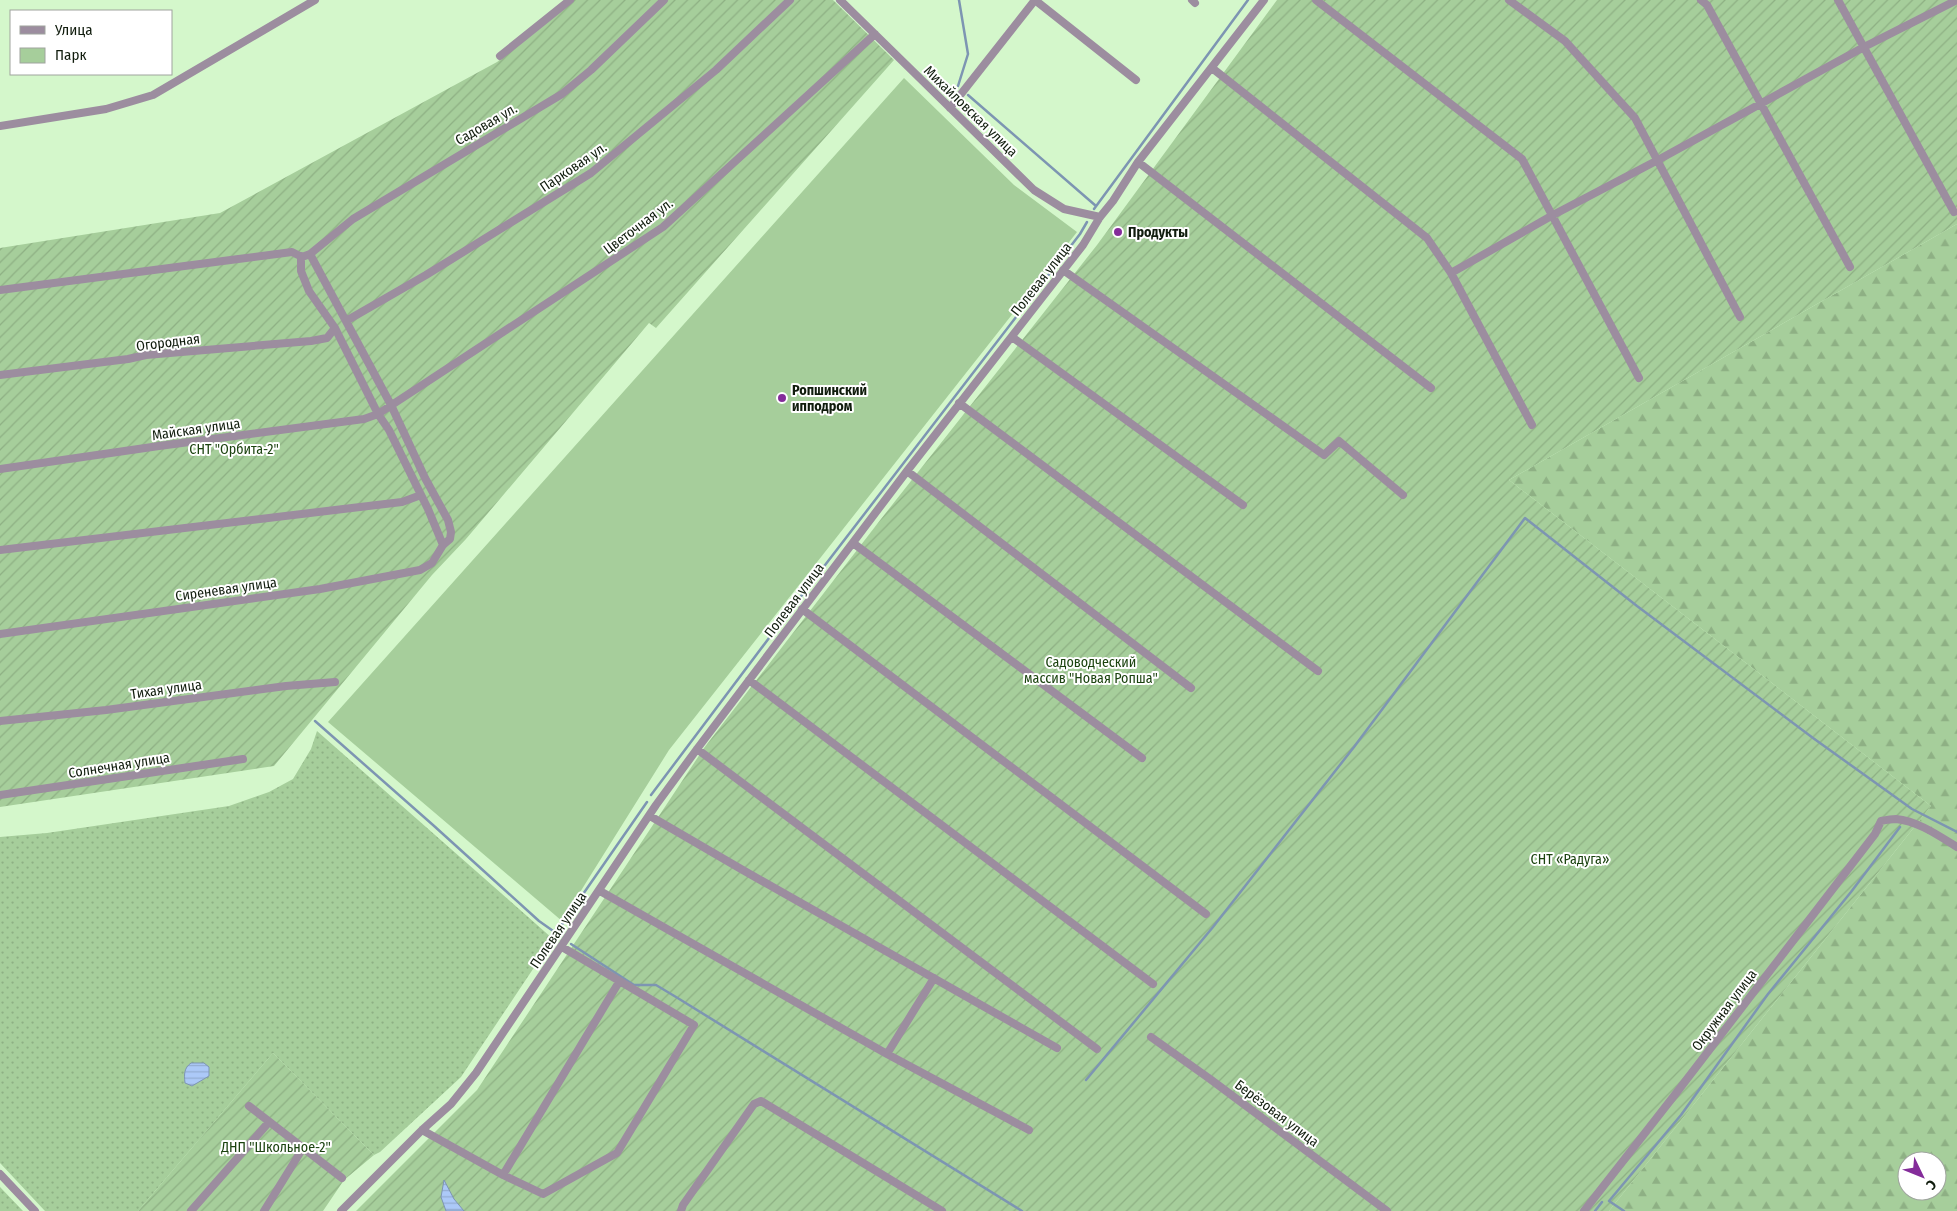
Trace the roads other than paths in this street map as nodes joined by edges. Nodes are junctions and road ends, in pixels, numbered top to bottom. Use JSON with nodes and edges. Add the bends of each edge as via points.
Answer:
{"nodes":[{"id":1,"x":315,"y":0,"type":"edge"},
{"id":2,"x":570,"y":0,"type":"edge"},
{"id":3,"x":664,"y":0,"type":"edge"},
{"id":4,"x":790,"y":0,"type":"edge"},
{"id":5,"x":840,"y":0,"type":"edge"},
{"id":6,"x":1035,"y":0,"type":"edge"},
{"id":7,"x":1264,"y":0,"type":"edge"},
{"id":8,"x":1316,"y":0,"type":"edge"},
{"id":9,"x":1509,"y":0,"type":"edge"},
{"id":10,"x":1701,"y":0,"type":"edge"},
{"id":11,"x":1838,"y":0,"type":"edge"},
{"id":12,"x":1957,"y":0,"type":"edge"},
{"id":13,"x":875,"y":34,"type":"junction"},
{"id":14,"x":1864,"y":47,"type":"junction"},
{"id":15,"x":500,"y":56,"type":"dead end"},
{"id":16,"x":1212,"y":68,"type":"junction"},
{"id":17,"x":1136,"y":80,"type":"dead end"},
{"id":18,"x":1761,"y":103,"type":"junction"},
{"id":19,"x":950,"y":108,"type":"junction"},
{"id":20,"x":0,"y":126,"type":"edge"},
{"id":21,"x":1658,"y":160,"type":"junction"},
{"id":22,"x":1138,"y":162,"type":"junction"},
{"id":23,"x":1954,"y":212,"type":"dead end"},
{"id":24,"x":1553,"y":215,"type":"junction"},
{"id":25,"x":1100,"y":217,"type":"junction"},
{"id":26,"x":305,"y":255,"type":"junction"},
{"id":27,"x":1850,"y":267,"type":"dead end"},
{"id":28,"x":1064,"y":270,"type":"junction"},
{"id":29,"x":1451,"y":273,"type":"junction"},
{"id":30,"x":0,"y":290,"type":"edge"},
{"id":31,"x":1740,"y":316,"type":"dead end"},
{"id":32,"x":346,"y":321,"type":"junction"},
{"id":33,"x":335,"y":328,"type":"junction"},
{"id":34,"x":1012,"y":337,"type":"junction"},
{"id":35,"x":0,"y":375,"type":"edge"},
{"id":36,"x":1640,"y":378,"type":"dead end"},
{"id":37,"x":1431,"y":388,"type":"dead end"},
{"id":38,"x":959,"y":403,"type":"junction"},
{"id":39,"x":392,"y":405,"type":"junction"},
{"id":40,"x":378,"y":414,"type":"junction"},
{"id":41,"x":1532,"y":425,"type":"dead end"},
{"id":42,"x":0,"y":469,"type":"edge"},
{"id":43,"x":907,"y":472,"type":"junction"},
{"id":44,"x":421,"y":495,"type":"junction"},
{"id":45,"x":1403,"y":495,"type":"dead end"},
{"id":46,"x":1243,"y":505,"type":"dead end"},
{"id":47,"x":853,"y":543,"type":"junction"},
{"id":48,"x":443,"y":545,"type":"junction"},
{"id":49,"x":0,"y":550,"type":"edge"},
{"id":50,"x":802,"y":609,"type":"junction"},
{"id":51,"x":0,"y":634,"type":"edge"},
{"id":52,"x":1318,"y":671,"type":"dead end"},
{"id":53,"x":749,"y":680,"type":"junction"},
{"id":54,"x":335,"y":682,"type":"dead end"},
{"id":55,"x":1191,"y":688,"type":"dead end"},
{"id":56,"x":0,"y":722,"type":"edge"},
{"id":57,"x":697,"y":749,"type":"junction"},
{"id":58,"x":1142,"y":758,"type":"dead end"},
{"id":59,"x":243,"y":759,"type":"dead end"},
{"id":60,"x":0,"y":795,"type":"edge"},
{"id":61,"x":650,"y":816,"type":"junction"},
{"id":62,"x":1957,"y":847,"type":"edge"},
{"id":63,"x":600,"y":890,"type":"junction"},
{"id":64,"x":1206,"y":914,"type":"dead end"},
{"id":65,"x":562,"y":947,"type":"junction"},
{"id":66,"x":934,"y":978,"type":"junction"},
{"id":67,"x":619,"y":982,"type":"junction"},
{"id":68,"x":1153,"y":984,"type":"dead end"},
{"id":69,"x":1151,"y":1037,"type":"dead end"},
{"id":70,"x":1057,"y":1048,"type":"dead end"},
{"id":71,"x":1097,"y":1048,"type":"dead end"},
{"id":72,"x":887,"y":1054,"type":"junction"},
{"id":73,"x":249,"y":1106,"type":"dead end"},
{"id":74,"x":269,"y":1122,"type":"junction"},
{"id":75,"x":422,"y":1130,"type":"junction"},
{"id":76,"x":1030,"y":1130,"type":"dead end"},
{"id":77,"x":303,"y":1148,"type":"junction"},
{"id":78,"x":0,"y":1174,"type":"edge"},
{"id":79,"x":503,"y":1174,"type":"junction"},
{"id":80,"x":342,"y":1178,"type":"dead end"},
{"id":81,"x":35,"y":1211,"type":"edge"},
{"id":82,"x":190,"y":1211,"type":"edge"},
{"id":83,"x":264,"y":1211,"type":"edge"},
{"id":84,"x":340,"y":1211,"type":"edge"},
{"id":85,"x":681,"y":1211,"type":"edge"},
{"id":86,"x":942,"y":1211,"type":"edge"},
{"id":87,"x":1388,"y":1211,"type":"edge"},
{"id":88,"x":1584,"y":1211,"type":"edge"}],
"edges":[{"from":1,"to":20,"type":"street","via":[[153,95],[106,109]]},
{"from":2,"to":15,"type":"street"},
{"from":3,"to":26,"type":"street","name":"Садовая ул.","via":[[562,94],[353,219]]},
{"from":4,"to":32,"type":"street","name":"Парковая ул.","via":[[716,70],[591,173]]},
{"from":5,"to":13,"type":"street","name":"Михайловская улица"},
{"from":6,"to":17,"type":"street"},
{"from":6,"to":19,"type":"street"},
{"from":7,"to":16,"type":"street","name":"Полевая улица"},
{"from":8,"to":24,"type":"street","via":[[1522,159]]},
{"from":9,"to":21,"type":"street","via":[[1565,41],[1635,118]]},
{"from":10,"to":18,"type":"street","via":[[1707,5]]},
{"from":11,"to":14,"type":"street"},
{"from":12,"to":14,"type":"street"},
{"from":13,"to":19,"type":"street","name":"Михайловская улица"},
{"from":13,"to":39,"type":"street","name":"Цветочная ул.","via":[[662,227]]},
{"from":14,"to":18,"type":"street"},
{"from":14,"to":23,"type":"street"},
{"from":16,"to":22,"type":"street","name":"Полевая улица"},
{"from":16,"to":29,"type":"street","via":[[1427,238]]},
{"from":18,"to":21,"type":"street"},
{"from":18,"to":27,"type":"street"},
{"from":19,"to":25,"type":"street","name":"Михайловская улица","via":[[1034,190],[1064,209]]},
{"from":21,"to":24,"type":"street"},
{"from":21,"to":31,"type":"street"},
{"from":22,"to":25,"type":"street","name":"Полевая улица"},
{"from":22,"to":37,"type":"street"},
{"from":24,"to":29,"type":"street"},
{"from":24,"to":36,"type":"street"},
{"from":25,"to":28,"type":"street","name":"Полевая улица"},
{"from":26,"to":30,"type":"street","via":[[292,252]]},
{"from":26,"to":32,"type":"street"},
{"from":26,"to":33,"type":"street","via":[[300,264],[309,291]]},
{"from":28,"to":34,"type":"street","name":"Полевая улица"},
{"from":28,"to":45,"type":"street","via":[[1324,455],[1339,440]]},
{"from":29,"to":41,"type":"street"},
{"from":32,"to":39,"type":"street"},
{"from":33,"to":35,"type":"street","name":"Огородная","via":[[327,338],[311,341],[146,355]]},
{"from":33,"to":40,"type":"street"},
{"from":34,"to":38,"type":"street","name":"Полевая улица"},
{"from":34,"to":46,"type":"street"},
{"from":38,"to":43,"type":"street","name":"Полевая улица"},
{"from":38,"to":52,"type":"street"},
{"from":39,"to":40,"type":"street","name":"Майская улица"},
{"from":39,"to":48,"type":"street","via":[[448,520],[450,539]]},
{"from":40,"to":42,"type":"street","name":"Майская улица","via":[[364,419]]},
{"from":40,"to":44,"type":"street"},
{"from":43,"to":47,"type":"street","name":"Полевая улица"},
{"from":43,"to":55,"type":"street"},
{"from":44,"to":48,"type":"street"},
{"from":44,"to":49,"type":"street","via":[[402,502]]},
{"from":47,"to":50,"type":"street","name":"Полевая улица"},
{"from":47,"to":58,"type":"street"},
{"from":48,"to":51,"type":"street","name":"Сиреневая улица","via":[[432,563],[420,570],[320,589]]},
{"from":50,"to":53,"type":"street","name":"Полевая улица"},
{"from":50,"to":64,"type":"street"},
{"from":53,"to":57,"type":"street","name":"Полевая улица"},
{"from":53,"to":68,"type":"street"},
{"from":54,"to":56,"type":"street","name":"Тихая улица"},
{"from":57,"to":61,"type":"street","name":"Полевая улица"},
{"from":57,"to":71,"type":"street"},
{"from":59,"to":60,"type":"street","name":"Солнечная улица"},
{"from":61,"to":63,"type":"street","name":"Полевая улица"},
{"from":61,"to":66,"type":"street"},
{"from":62,"to":88,"type":"street","name":"Окружная улица","via":[[1911,823],[1897,819],[1881,821]]},
{"from":63,"to":65,"type":"street","name":"Полевая улица"},
{"from":63,"to":72,"type":"street"},
{"from":65,"to":67,"type":"street"},
{"from":65,"to":75,"type":"street","name":"Полевая улица","via":[[476,1073],[451,1104]]},
{"from":66,"to":70,"type":"street"},
{"from":66,"to":72,"type":"street"},
{"from":67,"to":79,"type":"street"},
{"from":67,"to":79,"type":"street","via":[[694,1025],[617,1153],[543,1194]]},
{"from":69,"to":87,"type":"street","name":"Берёзовая улица"},
{"from":72,"to":76,"type":"street"},
{"from":73,"to":74,"type":"street"},
{"from":74,"to":77,"type":"street"},
{"from":74,"to":82,"type":"street"},
{"from":75,"to":79,"type":"street"},
{"from":75,"to":84,"type":"street","name":"Полевая улица"},
{"from":77,"to":80,"type":"street"},
{"from":77,"to":83,"type":"street"},
{"from":78,"to":81,"type":"street"},
{"from":85,"to":86,"type":"street","via":[[754,1104],[761,1101]]}]}
